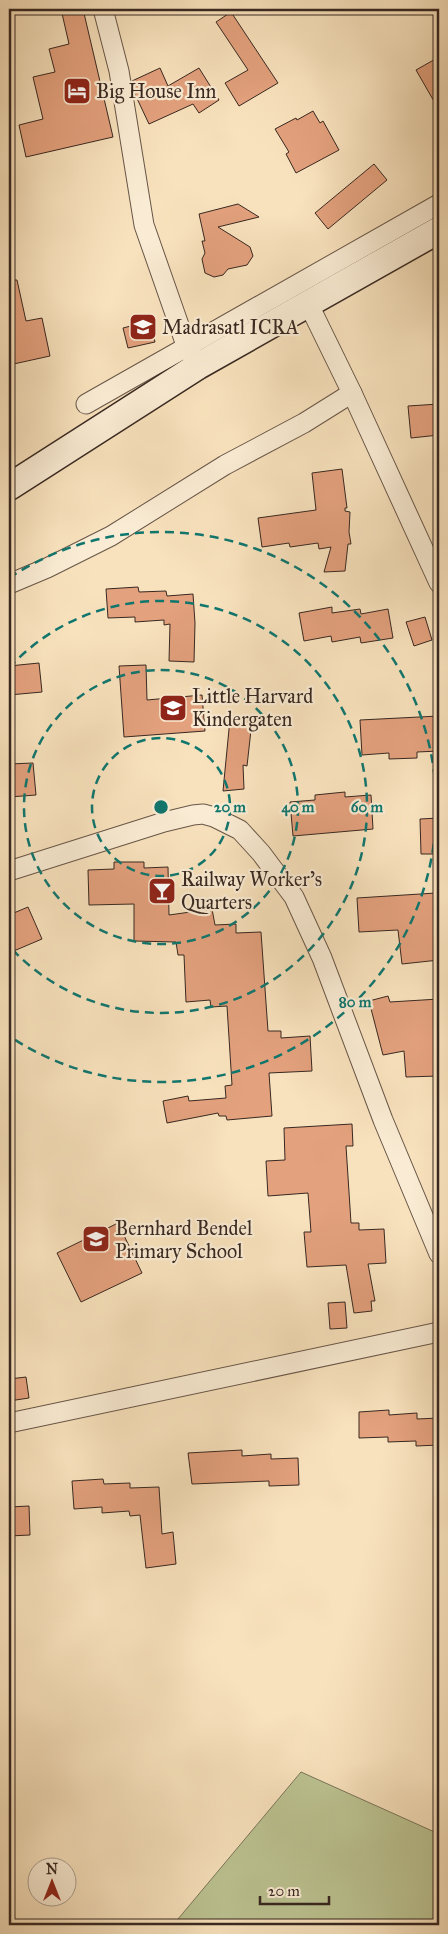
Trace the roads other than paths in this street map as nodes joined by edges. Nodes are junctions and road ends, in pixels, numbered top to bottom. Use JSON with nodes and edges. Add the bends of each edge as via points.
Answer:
{"nodes":[{"id":1,"x":103,"y":9,"type":"edge"},
{"id":2,"x":439,"y":204,"type":"edge"},
{"id":3,"x":439,"y":230,"type":"edge"},
{"id":4,"x":308,"y":305,"type":"junction"},
{"id":5,"x":192,"y":357,"type":"junction"},
{"id":6,"x":352,"y":393,"type":"junction"},
{"id":7,"x":86,"y":404,"type":"dead end"},
{"id":8,"x":9,"y":487,"type":"edge"},
{"id":9,"x":439,"y":583,"type":"edge"},
{"id":10,"x":9,"y":584,"type":"edge"},
{"id":11,"x":9,"y":871,"type":"edge"},
{"id":12,"x":439,"y":1254,"type":"edge"},
{"id":13,"x":439,"y":1332,"type":"edge"},
{"id":14,"x":9,"y":1424,"type":"edge"}],
"edges":[{"from":1,"to":5,"type":"street","via":[[119,71],[144,225]]},
{"from":2,"to":5,"type":"street"},
{"from":3,"to":4,"type":"street"},
{"from":4,"to":5,"type":"street"},
{"from":4,"to":6,"type":"street"},
{"from":5,"to":7,"type":"street"},
{"from":5,"to":8,"type":"street"},
{"from":6,"to":9,"type":"street"},
{"from":6,"to":10,"type":"street","via":[[225,465],[111,536]]},
{"from":11,"to":12,"type":"street","via":[[193,815],[214,817],[240,830],[294,897],[322,958],[383,1120]]},
{"from":13,"to":14,"type":"street"}]}
